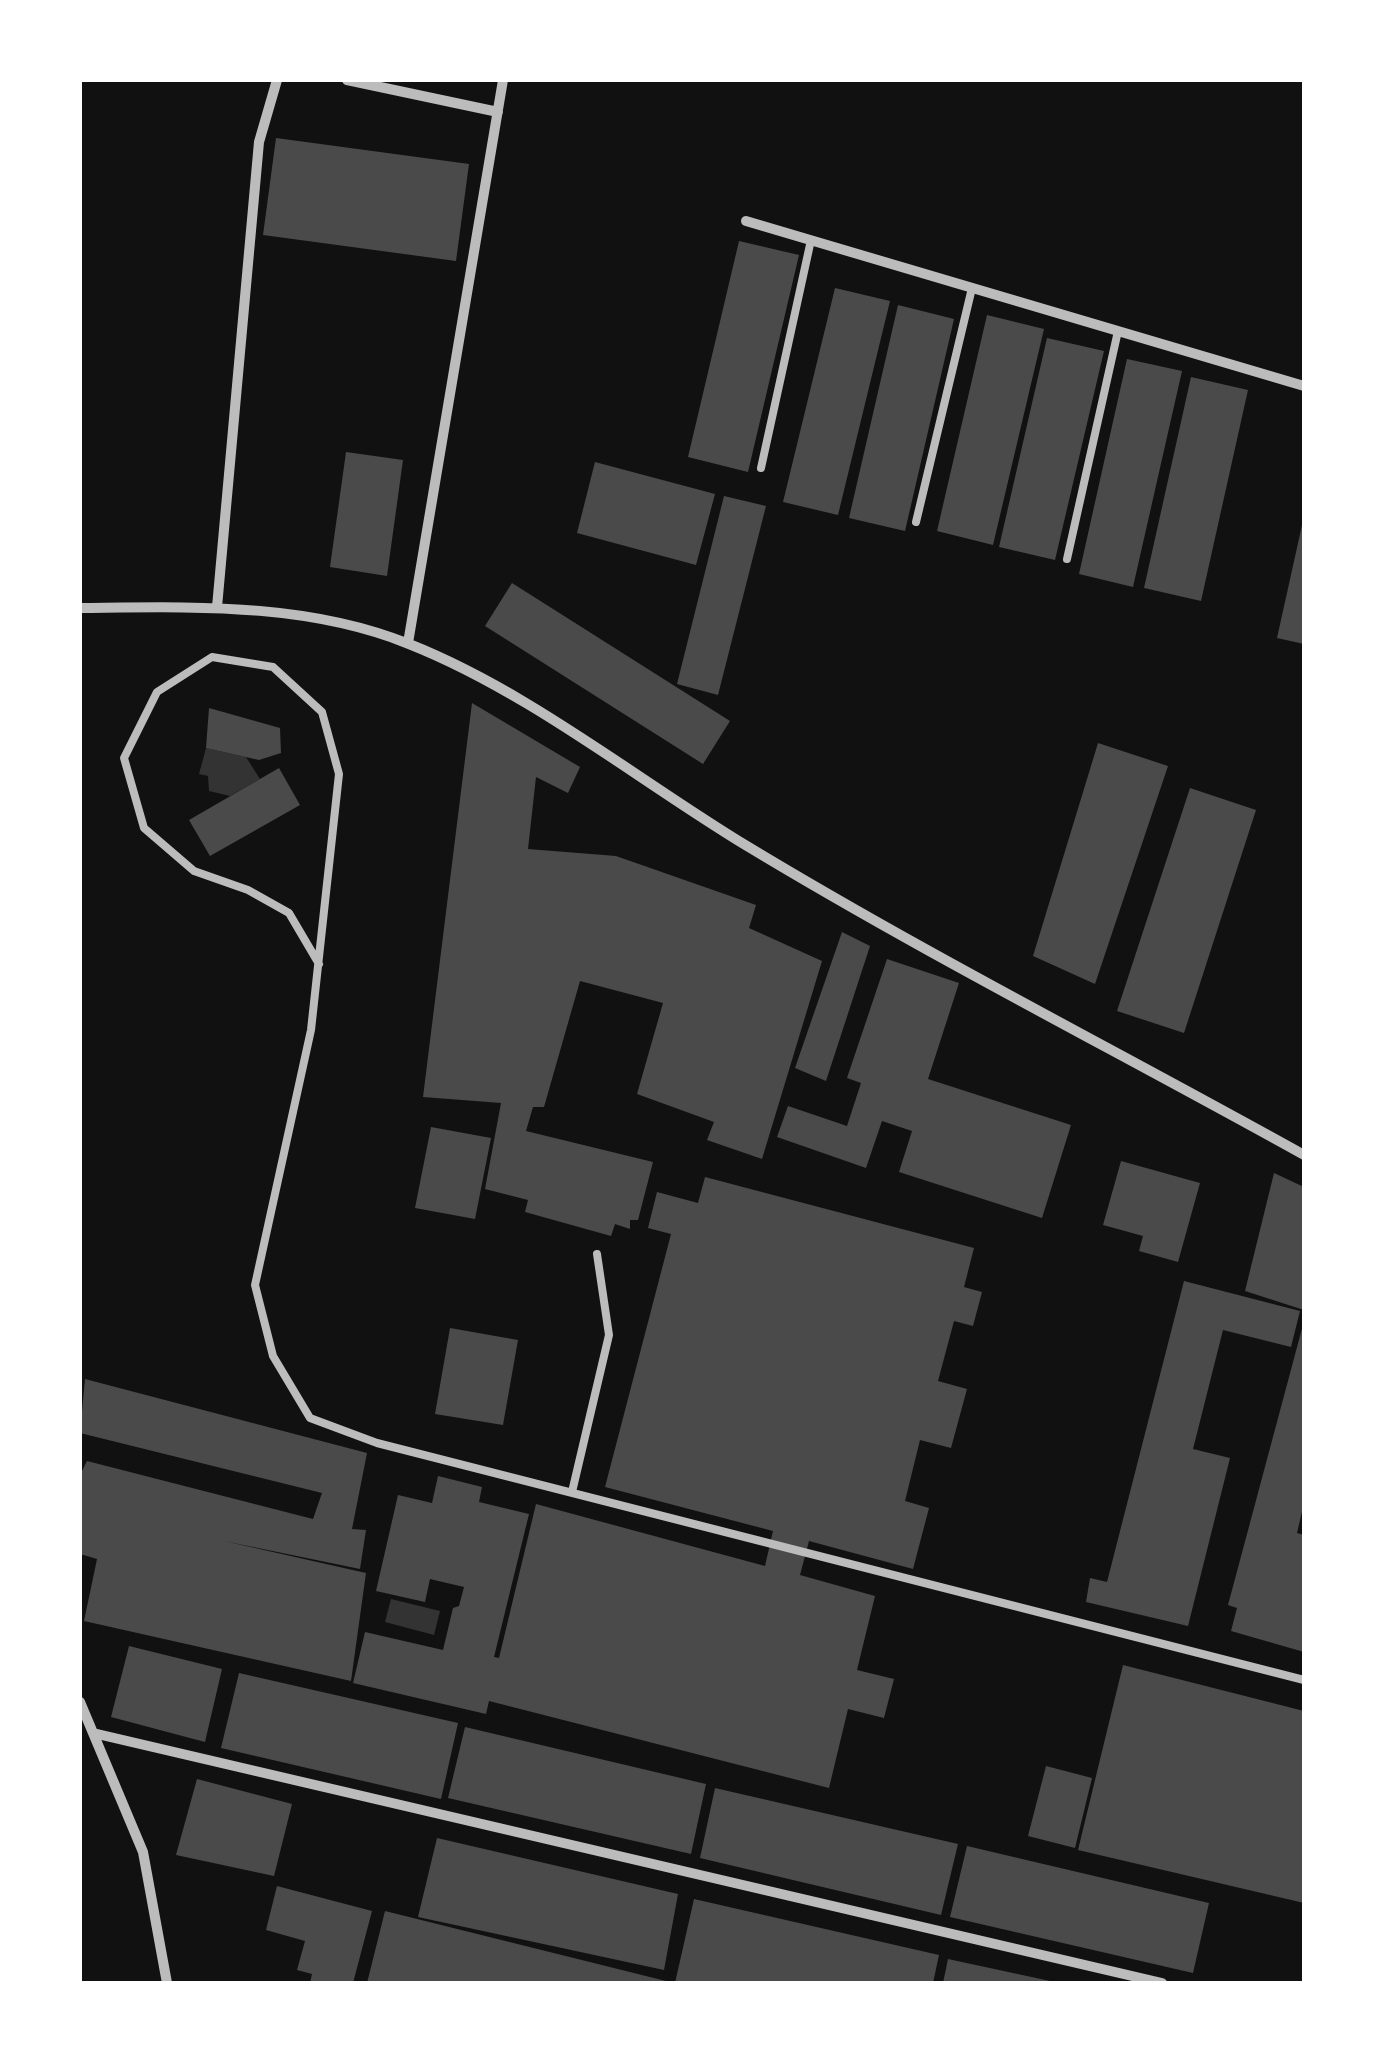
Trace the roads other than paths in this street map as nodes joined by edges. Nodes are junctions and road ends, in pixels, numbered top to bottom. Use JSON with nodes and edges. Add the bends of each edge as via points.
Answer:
{"nodes":[{"id":1,"x":277,"y":80,"type":"edge"},
{"id":2,"x":348,"y":80,"type":"edge"},
{"id":3,"x":503,"y":80,"type":"edge"},
{"id":4,"x":498,"y":112,"type":"junction"},
{"id":5,"x":746,"y":221,"type":"dead end"},
{"id":6,"x":812,"y":240,"type":"junction"},
{"id":7,"x":972,"y":288,"type":"junction"},
{"id":8,"x":1118,"y":330,"type":"junction"},
{"id":9,"x":1304,"y":386,"type":"edge"},
{"id":10,"x":761,"y":468,"type":"dead end"},
{"id":11,"x":916,"y":522,"type":"dead end"},
{"id":12,"x":1066,"y":560,"type":"dead end"},
{"id":13,"x":217,"y":606,"type":"junction"},
{"id":14,"x":80,"y":608,"type":"edge"},
{"id":15,"x":408,"y":643,"type":"junction"},
{"id":16,"x":319,"y":964,"type":"junction"},
{"id":17,"x":1304,"y":1156,"type":"edge"},
{"id":18,"x":597,"y":1254,"type":"dead end"},
{"id":19,"x":572,"y":1492,"type":"junction"},
{"id":20,"x":1304,"y":1680,"type":"edge"},
{"id":21,"x":80,"y":1702,"type":"edge"},
{"id":22,"x":93,"y":1732,"type":"junction"},
{"id":23,"x":167,"y":1983,"type":"edge"},
{"id":24,"x":1162,"y":1983,"type":"edge"}],
"edges":[{"from":1,"to":13,"type":"street","via":[[259,142]]},
{"from":2,"to":4,"type":"street"},
{"from":3,"to":4,"type":"street"},
{"from":4,"to":15,"type":"street"},
{"from":5,"to":6,"type":"street"},
{"from":6,"to":7,"type":"street"},
{"from":6,"to":10,"type":"lane"},
{"from":7,"to":8,"type":"street"},
{"from":7,"to":11,"type":"lane"},
{"from":8,"to":9,"type":"street"},
{"from":8,"to":12,"type":"lane"},
{"from":13,"to":14,"type":"street"},
{"from":13,"to":15,"type":"street","via":[[311,616]]},
{"from":15,"to":17,"type":"street","via":[[484,680],[750,847]]},
{"from":16,"to":16,"type":"lane","via":[[290,914],[194,871],[144,828],[124,758],[157,692],[212,657],[272,667],[322,712],[338,774]]},
{"from":16,"to":19,"type":"lane","via":[[311,1030],[255,1285],[273,1356],[310,1418],[376,1444]]},
{"from":18,"to":19,"type":"lane","via":[[609,1336]]},
{"from":19,"to":20,"type":"lane"},
{"from":21,"to":22,"type":"street"},
{"from":22,"to":23,"type":"street","via":[[143,1852]]},
{"from":22,"to":24,"type":"street"}]}
